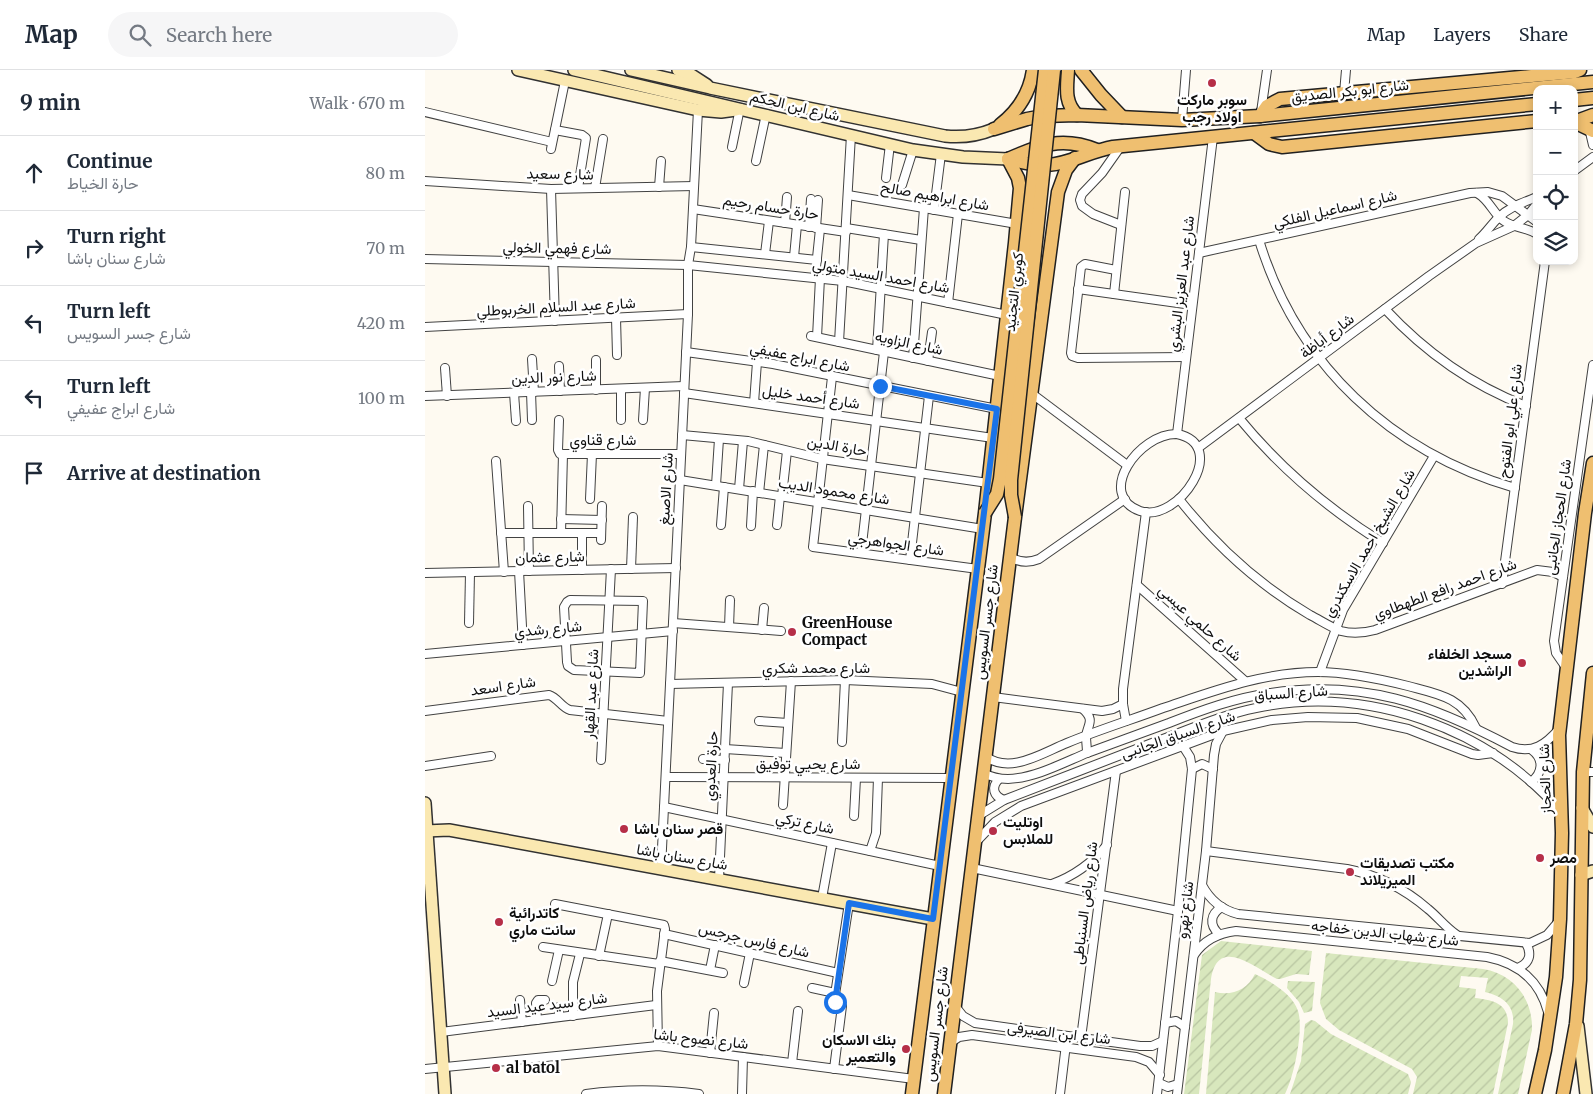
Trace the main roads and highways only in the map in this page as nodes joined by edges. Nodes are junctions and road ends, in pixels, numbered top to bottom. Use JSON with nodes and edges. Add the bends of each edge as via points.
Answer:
{"nodes":[{"id":1,"x":518,"y":70,"type":"edge"},
{"id":2,"x":575,"y":70,"type":"edge"},
{"id":3,"x":631,"y":70,"type":"edge"},
{"id":4,"x":1033,"y":70,"type":"edge"},
{"id":5,"x":1045,"y":70,"type":"edge"},
{"id":6,"x":1054,"y":70,"type":"edge"},
{"id":7,"x":1068,"y":70,"type":"edge"},
{"id":8,"x":1081,"y":70,"type":"edge"},
{"id":9,"x":1577,"y":71,"type":"edge"},
{"id":10,"x":1593,"y":72,"type":"edge"},
{"id":11,"x":678,"y":75,"type":"edge"},
{"id":12,"x":1593,"y":82,"type":"edge"},
{"id":13,"x":1593,"y":98,"type":"edge"},
{"id":14,"x":1578,"y":100,"type":"edge"},
{"id":15,"x":1533,"y":104,"type":"edge"},
{"id":16,"x":740,"y":108,"type":"junction"},
{"id":17,"x":1077,"y":115,"type":"junction"},
{"id":18,"x":1593,"y":115,"type":"edge"},
{"id":19,"x":1260,"y":116,"type":"junction"},
{"id":20,"x":1123,"y":117,"type":"junction"},
{"id":21,"x":1533,"y":121,"type":"edge"},
{"id":22,"x":1578,"y":121,"type":"edge"},
{"id":23,"x":1578,"y":124,"type":"edge"},
{"id":24,"x":994,"y":129,"type":"junction"},
{"id":25,"x":1591,"y":130,"type":"edge"},
{"id":26,"x":1254,"y":133,"type":"junction"},
{"id":27,"x":1097,"y":150,"type":"junction"},
{"id":28,"x":1075,"y":158,"type":"junction"},
{"id":29,"x":1008,"y":160,"type":"junction"},
{"id":30,"x":1015,"y":243,"type":"junction"},
{"id":31,"x":1051,"y":244,"type":"junction"},
{"id":32,"x":1593,"y":468,"type":"edge"},
{"id":33,"x":985,"y":513,"type":"junction"},
{"id":34,"x":1015,"y":517,"type":"junction"},
{"id":35,"x":1592,"y":686,"type":"edge"},
{"id":36,"x":1588,"y":772,"type":"edge"},
{"id":37,"x":425,"y":803,"type":"edge"},
{"id":38,"x":1582,"y":808,"type":"junction"},
{"id":39,"x":1593,"y":827,"type":"edge"},
{"id":40,"x":426,"y":831,"type":"edge"},
{"id":41,"x":1587,"y":873,"type":"edge"},
{"id":42,"x":933,"y":919,"type":"junction"},
{"id":43,"x":430,"y":933,"type":"edge"},
{"id":44,"x":1577,"y":1015,"type":"junction"},
{"id":45,"x":445,"y":1094,"type":"edge"},
{"id":46,"x":912,"y":1094,"type":"edge"},
{"id":47,"x":944,"y":1094,"type":"edge"},
{"id":48,"x":1535,"y":1094,"type":"edge"},
{"id":49,"x":1563,"y":1094,"type":"edge"},
{"id":50,"x":1585,"y":1094,"type":"edge"}],
"edges":[{"from":1,"to":16,"type":"main road","name":"شارع ابن الحكم","via":[[697,110],[721,112]]},
{"from":2,"to":16,"type":"main road"},
{"from":3,"to":11,"type":"main road","name":"شارع ابن الحكم"},
{"from":4,"to":24,"type":"main road","via":[[1020,106]]},
{"from":5,"to":33,"type":"main road","name":"كوبري التجنيد","bridge":true,"via":[[1000,479],[997,494]]},
{"from":6,"to":34,"type":"main road","name":"كوبري التجنيد","bridge":true,"via":[[1011,480]]},
{"from":7,"to":17,"type":"main road","via":[[1067,98]]},
{"from":8,"to":20,"type":"main road"},
{"from":9,"to":10,"type":"main road","name":"شارع ابو بكر الصديق"},
{"from":9,"to":19,"type":"main road","name":"شارع ابو بكر الصديق","via":[[1275,100]]},
{"from":11,"to":24,"type":"main road","name":"شارع ابن الحكم","via":[[697,78],[710,88],[945,136],[962,138]]},
{"from":12,"to":19,"type":"main road","name":"شارع ابو بكر الصديق"},
{"from":13,"to":14,"type":"main road"},
{"from":15,"to":26,"type":"main road"},
{"from":16,"to":29,"type":"main road","name":"شارع ابن الحكم","via":[[913,150]]},
{"from":17,"to":20,"type":"main road","name":"شارع ابو بكر الصديق"},
{"from":17,"to":24,"type":"main road","name":"شارع ابو بكر الصديق","via":[[1043,116]]},
{"from":18,"to":22,"type":"main road"},
{"from":19,"to":20,"type":"main road","name":"شارع ابو بكر الصديق","via":[[1182,120]]},
{"from":21,"to":26,"type":"main road","via":[[1282,147],[1269,144]]},
{"from":23,"to":25,"type":"main road"},
{"from":26,"to":27,"type":"main road"},
{"from":27,"to":28,"type":"main road"},
{"from":27,"to":29,"type":"main road","via":[[1074,144],[1050,144]]},
{"from":28,"to":29,"type":"main road","via":[[1047,166]]},
{"from":28,"to":31,"type":"main road","name":"شارع جسر السويس","via":[[1060,184]]},
{"from":29,"to":30,"type":"main road","name":"شارع جسر السويس","via":[[1020,188]]},
{"from":30,"to":31,"type":"main road","via":[[1030,232],[1043,234]]},
{"from":30,"to":33,"type":"main road","name":"شارع جسر السويس"},
{"from":31,"to":34,"type":"main road","name":"شارع جسر السويس"},
{"from":32,"to":48,"type":"main road","name":"شارع الحجاز","via":[[1560,727],[1562,814],[1556,977]]},
{"from":33,"to":42,"type":"main road","name":"شارع جسر السويس"},
{"from":34,"to":47,"type":"main road","name":"شارع جسر السويس"},
{"from":35,"to":36,"type":"main road"},
{"from":36,"to":38,"type":"main road"},
{"from":37,"to":40,"type":"main road"},
{"from":38,"to":39,"type":"main road"},
{"from":38,"to":41,"type":"main road"},
{"from":40,"to":42,"type":"main road","name":"شارع سنان باشا","via":[[449,830]]},
{"from":40,"to":43,"type":"main road"},
{"from":41,"to":44,"type":"main road"},
{"from":42,"to":46,"type":"main road","name":"شارع جسر السويس"},
{"from":43,"to":45,"type":"main road"},
{"from":44,"to":49,"type":"main road"},
{"from":44,"to":50,"type":"main road"}]}
